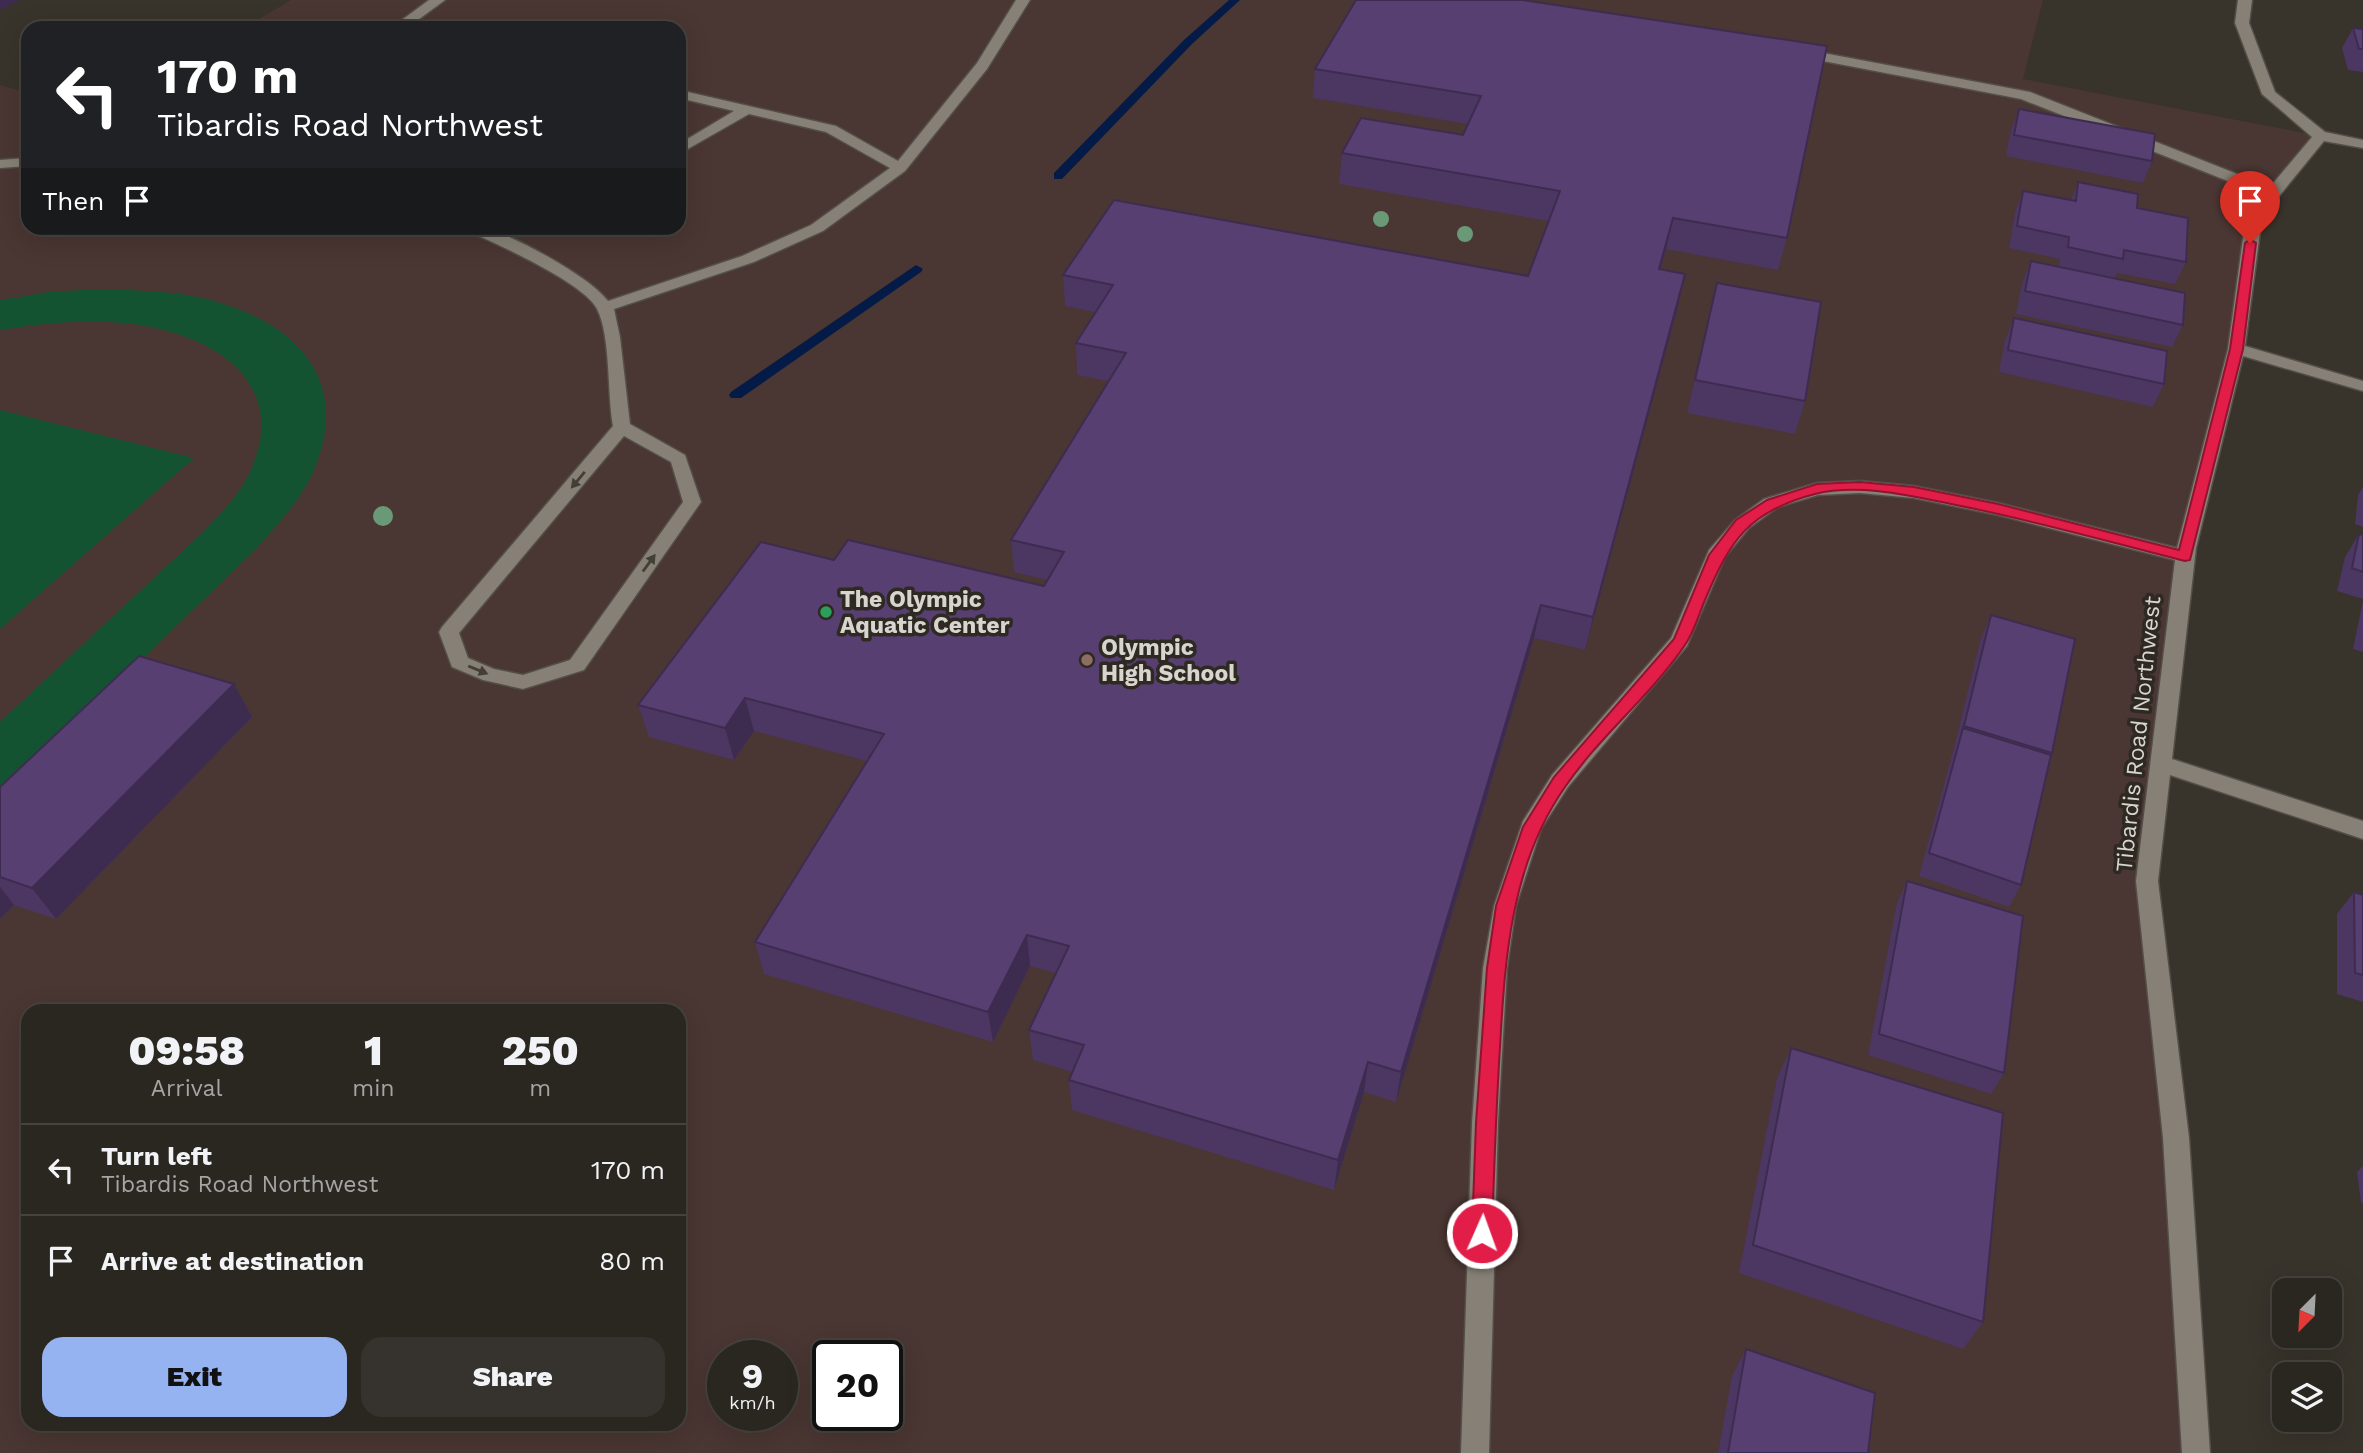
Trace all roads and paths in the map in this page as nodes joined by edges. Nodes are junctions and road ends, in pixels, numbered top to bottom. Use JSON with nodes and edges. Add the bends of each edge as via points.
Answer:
{"nodes":[{"id":1,"x":438,"y":0,"type":"edge"},
{"id":2,"x":1023,"y":0,"type":"edge"},
{"id":3,"x":2245,"y":0,"type":"edge"},
{"id":4,"x":408,"y":21,"type":"edge"},
{"id":5,"x":1782,"y":50,"type":"edge"},
{"id":6,"x":686,"y":96,"type":"edge"},
{"id":7,"x":746,"y":110,"type":"junction"},
{"id":8,"x":2320,"y":136,"type":"junction"},
{"id":9,"x":2363,"y":144,"type":"edge"},
{"id":10,"x":686,"y":146,"type":"edge"},
{"id":11,"x":21,"y":162,"type":"edge"},
{"id":12,"x":0,"y":164,"type":"edge"},
{"id":13,"x":900,"y":167,"type":"junction"},
{"id":14,"x":2273,"y":194,"type":"junction"},
{"id":15,"x":491,"y":235,"type":"edge"},
{"id":16,"x":605,"y":307,"type":"junction"},
{"id":17,"x":2236,"y":349,"type":"junction"},
{"id":18,"x":2363,"y":386,"type":"edge"},
{"id":19,"x":622,"y":428,"type":"junction"},
{"id":20,"x":2185,"y":556,"type":"junction"},
{"id":21,"x":2161,"y":764,"type":"junction"},
{"id":22,"x":2363,"y":830,"type":"edge"},
{"id":23,"x":1475,"y":1453,"type":"edge"},
{"id":24,"x":2196,"y":1453,"type":"edge"}],
"edges":[{"from":1,"to":4,"type":"street"},
{"from":2,"to":13,"type":"street","via":[[981,67]]},
{"from":3,"to":8,"type":"street","via":[[2242,23],[2269,94]]},
{"from":5,"to":14,"type":"street","via":[[2025,95]]},
{"from":6,"to":7,"type":"street"},
{"from":7,"to":10,"type":"street"},
{"from":7,"to":13,"type":"street","via":[[831,129]]},
{"from":8,"to":9,"type":"street"},
{"from":8,"to":14,"type":"street","name":"Tibardis Road Northwest"},
{"from":11,"to":12,"type":"street"},
{"from":13,"to":16,"type":"street","via":[[817,228],[747,259]]},
{"from":14,"to":17,"type":"street","name":"Tibardis Road Northwest","via":[[2254,216]]},
{"from":15,"to":16,"type":"street","via":[[588,291]]},
{"from":16,"to":19,"type":"street"},
{"from":17,"to":18,"type":"street"},
{"from":17,"to":20,"type":"street","name":"Tibardis Road Northwest"},
{"from":19,"to":19,"type":"street","one_way":true,"via":[[449,632],[459,662],[523,682],[577,664],[679,522],[692,502],[679,459]]},
{"from":20,"to":21,"type":"street","name":"Tibardis Road Northwest"},
{"from":20,"to":23,"type":"street","via":[[1998,509],[1914,492],[1860,487],[1817,489],[1772,503],[1741,524],[1716,555],[1680,641],[1560,781],[1531,827],[1505,906],[1485,1123]]},
{"from":21,"to":22,"type":"street"},
{"from":21,"to":24,"type":"street","name":"Tibardis Road Northwest","via":[[2147,881],[2176,1138]]}]}
